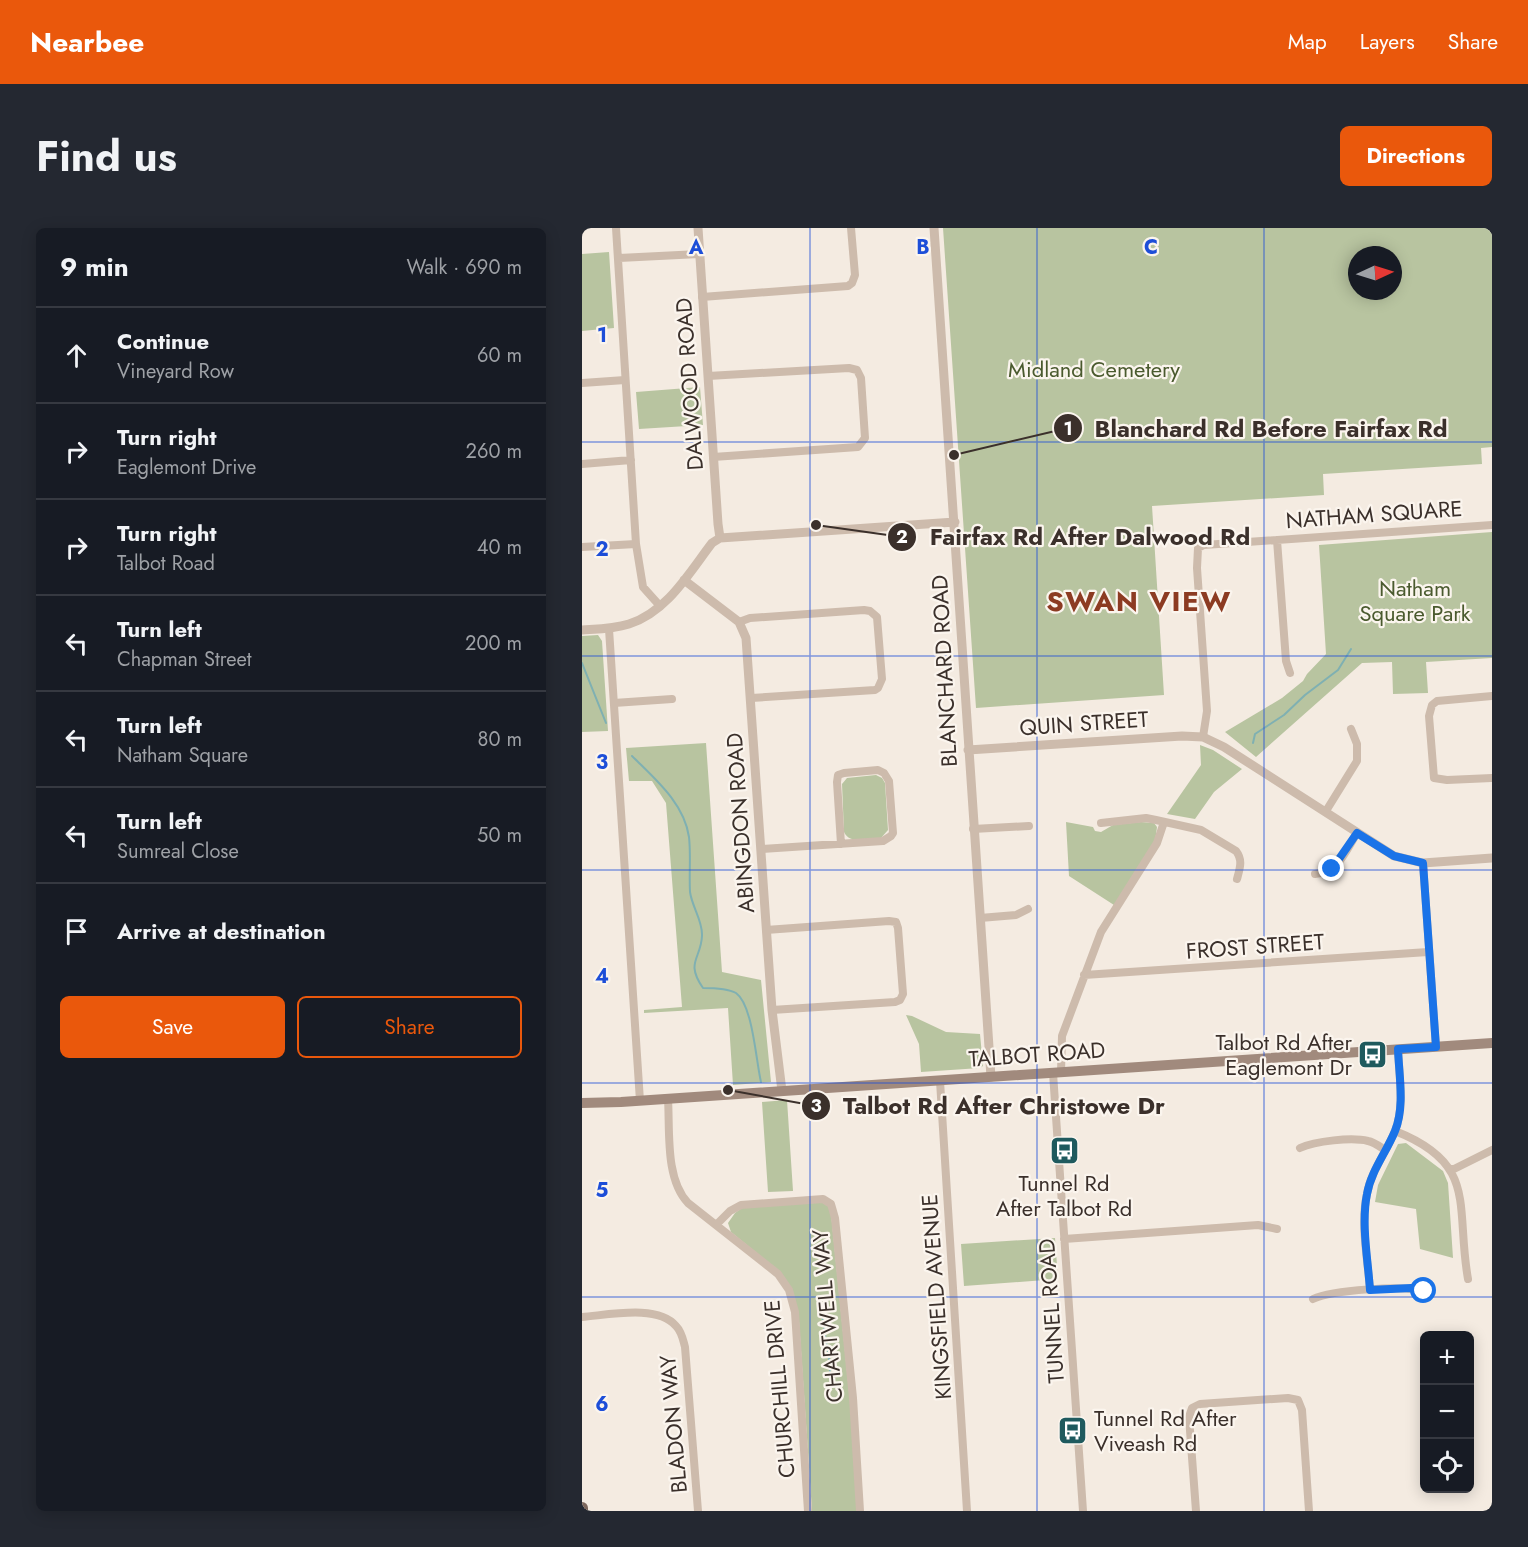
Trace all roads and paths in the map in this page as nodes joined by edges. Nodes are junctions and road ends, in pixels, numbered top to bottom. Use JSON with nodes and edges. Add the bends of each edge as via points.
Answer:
{"nodes":[{"id":1,"x":616,"y":228,"type":"edge"},
{"id":2,"x":698,"y":228,"type":"edge"},
{"id":3,"x":851,"y":228,"type":"edge"},
{"id":4,"x":934,"y":228,"type":"edge"},
{"id":5,"x":699,"y":254,"type":"junction"},
{"id":6,"x":618,"y":258,"type":"junction"},
{"id":7,"x":702,"y":297,"type":"junction"},
{"id":8,"x":708,"y":376,"type":"junction"},
{"id":9,"x":625,"y":380,"type":"junction"},
{"id":10,"x":582,"y":383,"type":"edge"},
{"id":11,"x":714,"y":457,"type":"junction"},
{"id":12,"x":631,"y":460,"type":"junction"},
{"id":13,"x":582,"y":464,"type":"edge"},
{"id":14,"x":955,"y":522,"type":"junction"},
{"id":15,"x":1492,"y":525,"type":"edge"},
{"id":16,"x":720,"y":538,"type":"junction"},
{"id":17,"x":1277,"y":540,"type":"junction"},
{"id":18,"x":636,"y":544,"type":"junction"},
{"id":19,"x":582,"y":547,"type":"edge"},
{"id":20,"x":684,"y":580,"type":"junction"},
{"id":21,"x":660,"y":606,"type":"junction"},
{"id":22,"x":739,"y":622,"type":"junction"},
{"id":23,"x":609,"y":628,"type":"junction"},
{"id":24,"x":582,"y":630,"type":"edge"},
{"id":25,"x":1290,"y":673,"type":"dead end"},
{"id":26,"x":1492,"y":696,"type":"edge"},
{"id":27,"x":750,"y":698,"type":"junction"},
{"id":28,"x":672,"y":699,"type":"dead end"},
{"id":29,"x":614,"y":703,"type":"junction"},
{"id":30,"x":1351,"y":729,"type":"dead end"},
{"id":31,"x":1203,"y":737,"type":"junction"},
{"id":32,"x":968,"y":750,"type":"junction"},
{"id":33,"x":1492,"y":778,"type":"edge"},
{"id":34,"x":1326,"y":811,"type":"junction"},
{"id":35,"x":1164,"y":822,"type":"junction"},
{"id":36,"x":1101,"y":823,"type":"dead end"},
{"id":37,"x":1029,"y":826,"type":"dead end"},
{"id":38,"x":973,"y":829,"type":"junction"},
{"id":39,"x":1357,"y":833,"type":"junction"},
{"id":40,"x":842,"y":844,"type":"junction"},
{"id":41,"x":761,"y":849,"type":"junction"},
{"id":42,"x":1492,"y":858,"type":"edge"},
{"id":43,"x":1423,"y":863,"type":"junction"},
{"id":44,"x":1315,"y":874,"type":"dead end"},
{"id":45,"x":1237,"y":879,"type":"dead end"},
{"id":46,"x":1028,"y":909,"type":"dead end"},
{"id":47,"x":980,"y":918,"type":"junction"},
{"id":48,"x":766,"y":930,"type":"junction"},
{"id":49,"x":1428,"y":952,"type":"junction"},
{"id":50,"x":1084,"y":975,"type":"junction"},
{"id":51,"x":772,"y":1010,"type":"junction"},
{"id":52,"x":1492,"y":1043,"type":"edge"},
{"id":53,"x":1436,"y":1047,"type":"junction"},
{"id":54,"x":1398,"y":1049,"type":"junction"},
{"id":55,"x":1057,"y":1072,"type":"junction"},
{"id":56,"x":991,"y":1077,"type":"junction"},
{"id":57,"x":940,"y":1081,"type":"junction"},
{"id":58,"x":782,"y":1091,"type":"junction"},
{"id":59,"x":668,"y":1099,"type":"junction"},
{"id":60,"x":640,"y":1101,"type":"junction"},
{"id":61,"x":583,"y":1104,"type":"edge"},
{"id":62,"x":1395,"y":1131,"type":"junction"},
{"id":63,"x":1300,"y":1148,"type":"dead end"},
{"id":64,"x":1385,"y":1150,"type":"junction"},
{"id":65,"x":1492,"y":1150,"type":"edge"},
{"id":66,"x":1450,"y":1169,"type":"junction"},
{"id":67,"x":717,"y":1224,"type":"junction"},
{"id":68,"x":1277,"y":1229,"type":"dead end"},
{"id":69,"x":1064,"y":1239,"type":"junction"},
{"id":70,"x":1468,"y":1279,"type":"dead end"},
{"id":71,"x":1370,"y":1290,"type":"junction"},
{"id":72,"x":1424,"y":1291,"type":"dead end"},
{"id":73,"x":1313,"y":1299,"type":"dead end"},
{"id":74,"x":582,"y":1317,"type":"edge"},
{"id":75,"x":698,"y":1511,"type":"edge"},
{"id":76,"x":808,"y":1511,"type":"edge"},
{"id":77,"x":860,"y":1511,"type":"edge"},
{"id":78,"x":967,"y":1511,"type":"edge"},
{"id":79,"x":1083,"y":1511,"type":"edge"},
{"id":80,"x":1196,"y":1511,"type":"edge"},
{"id":81,"x":1309,"y":1511,"type":"edge"}],
"edges":[{"from":1,"to":6,"type":"street"},
{"from":2,"to":5,"type":"street","name":"DALWOOD ROAD"},
{"from":3,"to":7,"type":"street","via":[[855,275],[848,286]]},
{"from":4,"to":14,"type":"street","name":"BLANCHARD ROAD"},
{"from":5,"to":6,"type":"street"},
{"from":5,"to":7,"type":"street","name":"DALWOOD ROAD"},
{"from":6,"to":9,"type":"street"},
{"from":7,"to":8,"type":"street","name":"DALWOOD ROAD"},
{"from":8,"to":11,"type":"street","name":"DALWOOD ROAD"},
{"from":8,"to":11,"type":"street","via":[[849,368],[857,370],[861,378],[865,438],[858,447]]},
{"from":9,"to":10,"type":"street"},
{"from":9,"to":12,"type":"street"},
{"from":11,"to":16,"type":"street","name":"DALWOOD ROAD"},
{"from":12,"to":13,"type":"street"},
{"from":12,"to":18,"type":"street"},
{"from":14,"to":16,"type":"street"},
{"from":14,"to":32,"type":"street","name":"BLANCHARD ROAD"},
{"from":15,"to":17,"type":"street","name":"NATHAM SQUARE"},
{"from":16,"to":20,"type":"street"},
{"from":17,"to":25,"type":"street"},
{"from":17,"to":31,"type":"street","name":"NATHAM SQUARE","via":[[1204,545],[1196,550],[1207,711]]},
{"from":18,"to":19,"type":"street"},
{"from":18,"to":21,"type":"street","via":[[643,587]]},
{"from":20,"to":21,"type":"street"},
{"from":20,"to":22,"type":"street"},
{"from":21,"to":23,"type":"street","via":[[640,620]]},
{"from":22,"to":27,"type":"street","name":"ABINGDON ROAD","via":[[746,638]]},
{"from":22,"to":27,"type":"street","via":[[864,610],[877,617],[882,679],[875,690]]},
{"from":23,"to":24,"type":"street"},
{"from":23,"to":29,"type":"street"},
{"from":26,"to":33,"type":"street","via":[[1437,701],[1429,716],[1434,778]]},
{"from":27,"to":41,"type":"street","name":"ABINGDON ROAD"},
{"from":28,"to":29,"type":"street"},
{"from":29,"to":60,"type":"street"},
{"from":30,"to":34,"type":"street","via":[[1357,744],[1357,761]]},
{"from":31,"to":32,"type":"street","name":"QUIN STREET"},
{"from":31,"to":34,"type":"street"},
{"from":32,"to":38,"type":"street","name":"BLANCHARD ROAD"},
{"from":34,"to":39,"type":"street"},
{"from":35,"to":36,"type":"street","via":[[1146,818]]},
{"from":35,"to":45,"type":"street","via":[[1201,830],[1236,851],[1241,860]]},
{"from":35,"to":50,"type":"street","name":"TUNNEL ROAD","via":[[1158,843],[1101,932]]},
{"from":37,"to":38,"type":"street"},
{"from":38,"to":47,"type":"street","name":"BLANCHARD ROAD"},
{"from":39,"to":43,"type":"street","via":[[1394,856]]},
{"from":39,"to":44,"type":"street","via":[[1336,866]]},
{"from":40,"to":40,"type":"street","via":[[883,841],[891,836],[889,781],[885,773],[878,770],[838,775]]},
{"from":40,"to":41,"type":"street"},
{"from":41,"to":48,"type":"street","name":"ABINGDON ROAD"},
{"from":42,"to":43,"type":"street"},
{"from":43,"to":49,"type":"street"},
{"from":46,"to":47,"type":"street","via":[[1016,915]]},
{"from":47,"to":56,"type":"street","name":"BLANCHARD ROAD"},
{"from":48,"to":51,"type":"street","name":"ABINGDON ROAD"},
{"from":48,"to":51,"type":"street","via":[[896,922],[903,994],[895,1002]]},
{"from":49,"to":50,"type":"street","name":"FROST STREET"},
{"from":49,"to":53,"type":"street"},
{"from":50,"to":55,"type":"street","name":"TUNNEL ROAD","via":[[1062,1036]]},
{"from":51,"to":58,"type":"street","name":"ABINGDON ROAD"},
{"from":52,"to":53,"type":"main road","name":"TALBOT ROAD"},
{"from":53,"to":54,"type":"main road","name":"TALBOT ROAD"},
{"from":54,"to":55,"type":"main road","name":"TALBOT ROAD"},
{"from":54,"to":62,"type":"street","via":[[1401,1091]]},
{"from":55,"to":56,"type":"main road","name":"TALBOT ROAD"},
{"from":55,"to":69,"type":"street","name":"TUNNEL ROAD"},
{"from":56,"to":57,"type":"main road","name":"TALBOT ROAD"},
{"from":57,"to":58,"type":"main road","name":"TALBOT ROAD"},
{"from":57,"to":78,"type":"street","name":"KINGSFIELD AVENUE"},
{"from":58,"to":59,"type":"main road","name":"TALBOT ROAD"},
{"from":59,"to":60,"type":"main road","name":"TALBOT ROAD"},
{"from":59,"to":67,"type":"street","name":"CHURCHILL DRIVE","via":[[675,1184],[688,1203]]},
{"from":60,"to":61,"type":"main road","name":"TALBOT ROAD"},
{"from":62,"to":64,"type":"street"},
{"from":62,"to":66,"type":"street","via":[[1432,1149]]},
{"from":63,"to":64,"type":"street","via":[[1311,1143],[1357,1140],[1369,1141]]},
{"from":64,"to":71,"type":"street","via":[[1369,1184],[1365,1204]]},
{"from":65,"to":66,"type":"street"},
{"from":66,"to":70,"type":"street","via":[[1460,1197]]},
{"from":67,"to":76,"type":"street","name":"CHURCHILL DRIVE","via":[[778,1274],[792,1297]]},
{"from":67,"to":77,"type":"street","name":"CHARTWELL WAY","via":[[741,1205],[823,1199],[831,1204],[842,1275]]},
{"from":68,"to":69,"type":"street","via":[[1258,1225]]},
{"from":69,"to":79,"type":"street","name":"TUNNEL ROAD"},
{"from":71,"to":72,"type":"street"},
{"from":71,"to":73,"type":"street"},
{"from":74,"to":75,"type":"street","name":"BLADON WAY","via":[[653,1313],[671,1321],[680,1331],[686,1347]]},
{"from":80,"to":81,"type":"street","via":[[1191,1408],[1200,1404],[1288,1398],[1298,1400],[1302,1410]]}]}
